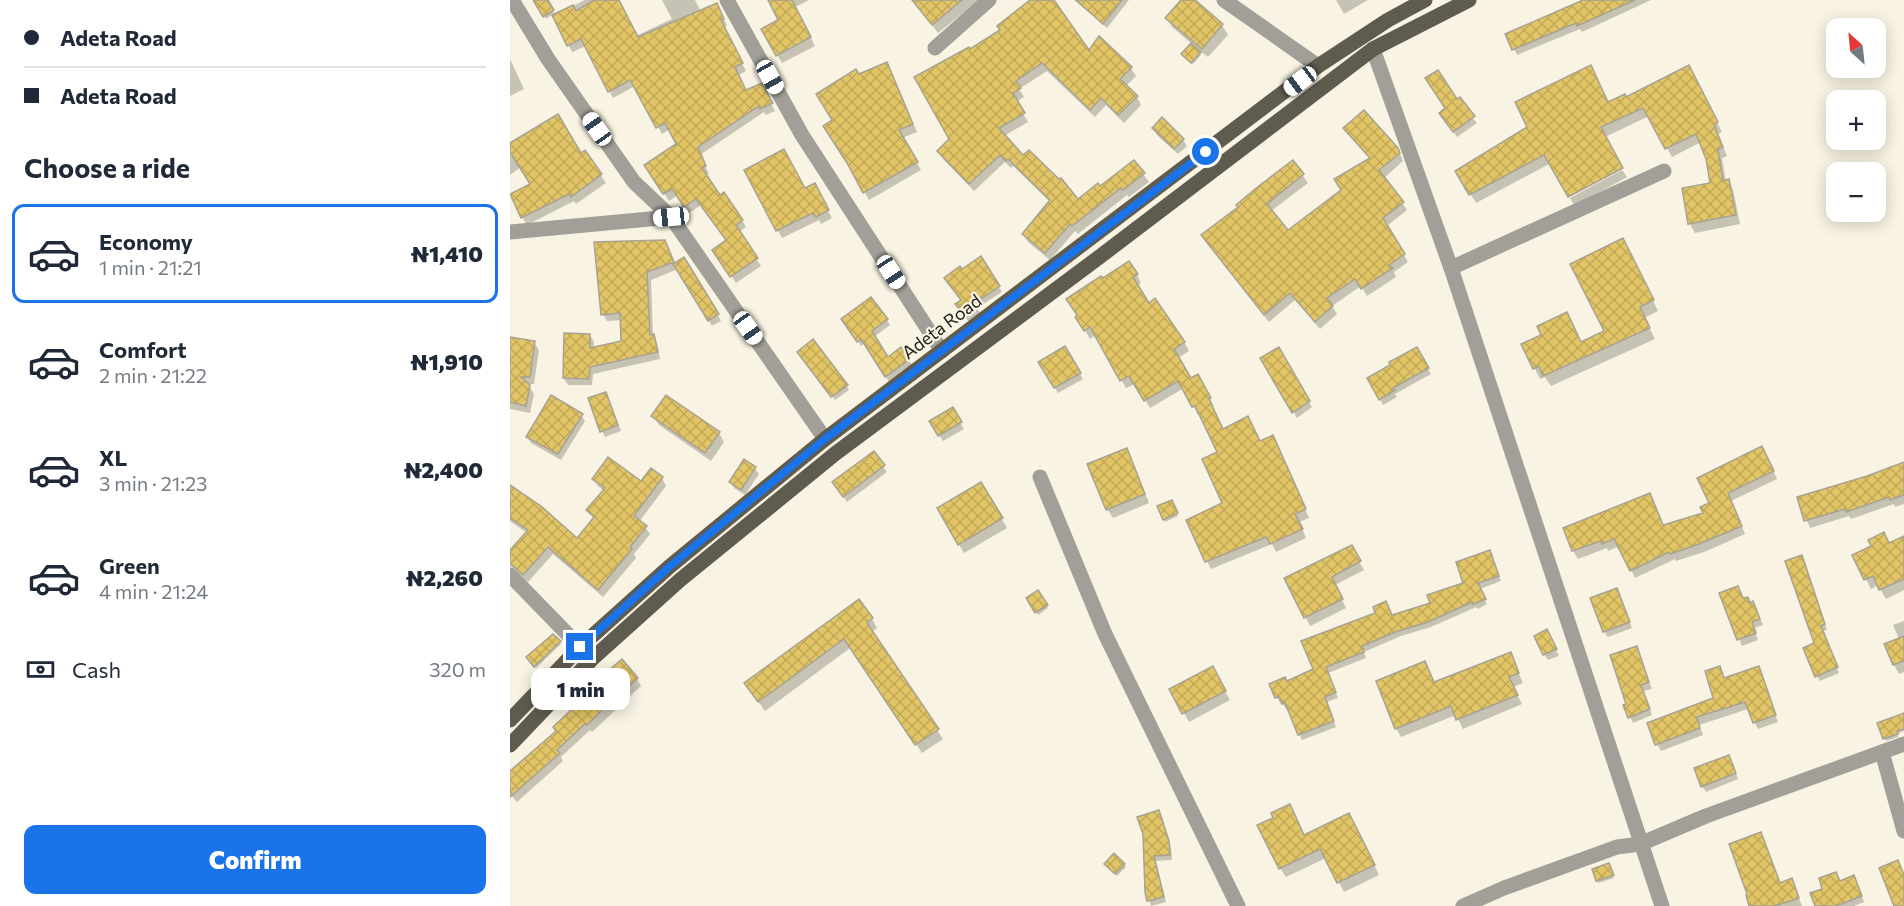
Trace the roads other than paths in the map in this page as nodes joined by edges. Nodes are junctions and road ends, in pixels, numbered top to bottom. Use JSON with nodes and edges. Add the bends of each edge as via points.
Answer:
{"nodes":[{"id":1,"x":512,"y":0,"type":"edge"},
{"id":2,"x":727,"y":0,"type":"edge"},
{"id":3,"x":989,"y":0,"type":"edge"},
{"id":4,"x":1224,"y":0,"type":"edge"},
{"id":5,"x":1425,"y":0,"type":"edge"},
{"id":6,"x":1469,"y":0,"type":"edge"},
{"id":7,"x":935,"y":48,"type":"dead end"},
{"id":8,"x":1373,"y":48,"type":"junction"},
{"id":9,"x":1318,"y":66,"type":"junction"},
{"id":10,"x":1664,"y":171,"type":"dead end"},
{"id":11,"x":671,"y":217,"type":"junction"},
{"id":12,"x":510,"y":232,"type":"edge"},
{"id":13,"x":1451,"y":268,"type":"junction"},
{"id":14,"x":942,"y":351,"type":"junction"},
{"id":15,"x":825,"y":439,"type":"junction"},
{"id":16,"x":1040,"y":477,"type":"dead end"},
{"id":17,"x":510,"y":575,"type":"edge"},
{"id":18,"x":580,"y":647,"type":"junction"},
{"id":19,"x":510,"y":720,"type":"edge"},
{"id":20,"x":1904,"y":744,"type":"edge"},
{"id":21,"x":510,"y":745,"type":"edge"},
{"id":22,"x":1881,"y":752,"type":"junction"},
{"id":23,"x":1904,"y":831,"type":"edge"},
{"id":24,"x":1640,"y":844,"type":"junction"},
{"id":25,"x":1239,"y":906,"type":"edge"},
{"id":26,"x":1463,"y":906,"type":"edge"},
{"id":27,"x":1662,"y":906,"type":"edge"}],
"edges":[{"from":1,"to":11,"type":"street","via":[[634,182]]},
{"from":2,"to":14,"type":"street","via":[[802,135]]},
{"from":3,"to":7,"type":"street"},
{"from":4,"to":9,"type":"street"},
{"from":5,"to":9,"type":"main road","name":"Adeta Road"},
{"from":6,"to":8,"type":"main road","name":"Adeta Road"},
{"from":8,"to":13,"type":"street"},
{"from":8,"to":21,"type":"main road","name":"Adeta Road","via":[[836,453],[680,580],[592,659]]},
{"from":9,"to":14,"type":"main road","name":"Adeta Road"},
{"from":10,"to":13,"type":"street"},
{"from":11,"to":12,"type":"street"},
{"from":11,"to":15,"type":"street"},
{"from":13,"to":24,"type":"street"},
{"from":14,"to":15,"type":"main road","name":"Adeta Road"},
{"from":15,"to":18,"type":"main road","name":"Adeta Road","via":[[669,567]]},
{"from":16,"to":25,"type":"street","via":[[1105,634]]},
{"from":17,"to":18,"type":"street"},
{"from":18,"to":19,"type":"main road","name":"Adeta Road"},
{"from":20,"to":22,"type":"street"},
{"from":22,"to":23,"type":"street"},
{"from":22,"to":24,"type":"street"},
{"from":24,"to":26,"type":"street","via":[[1617,847]]},
{"from":24,"to":27,"type":"street"}]}
